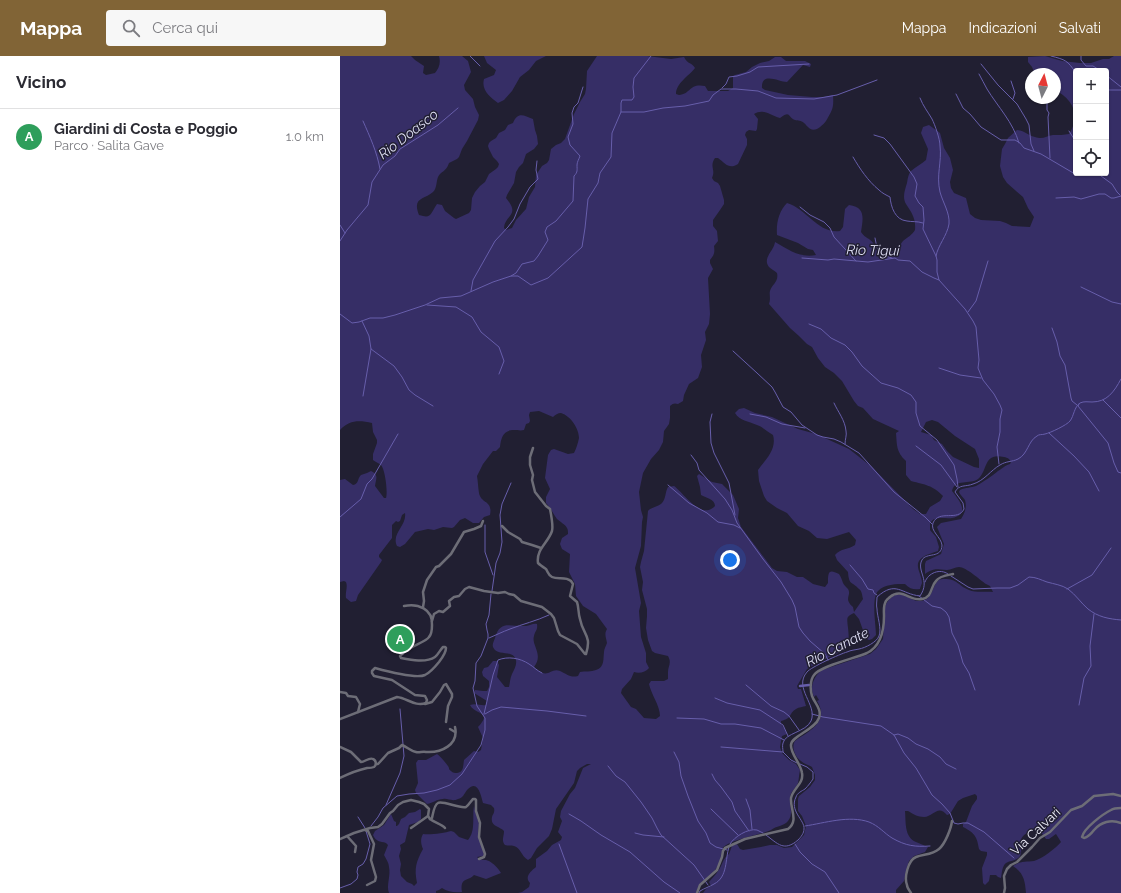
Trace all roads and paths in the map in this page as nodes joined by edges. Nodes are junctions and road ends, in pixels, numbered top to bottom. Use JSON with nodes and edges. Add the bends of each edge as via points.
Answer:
{"nodes":[{"id":1,"x":533,"y":448,"type":"dead end"},
{"id":2,"x":483,"y":521,"type":"dead end"},
{"id":3,"x":502,"y":526,"type":"dead end"},
{"id":4,"x":541,"y":548,"type":"junction"},
{"id":5,"x":953,"y":574,"type":"dead end"},
{"id":6,"x":404,"y":606,"type":"dead end"},
{"id":7,"x":423,"y":607,"type":"junction"},
{"id":8,"x":432,"y":620,"type":"junction"},
{"id":9,"x":340,"y":692,"type":"edge"},
{"id":10,"x":424,"y":704,"type":"junction"},
{"id":11,"x":358,"y":712,"type":"junction"},
{"id":12,"x":340,"y":719,"type":"edge"},
{"id":13,"x":446,"y":722,"type":"dead end"},
{"id":14,"x":455,"y":727,"type":"dead end"},
{"id":15,"x":450,"y":729,"type":"dead end"},
{"id":16,"x":456,"y":733,"type":"junction"},
{"id":17,"x":340,"y":747,"type":"edge"},
{"id":18,"x":376,"y":764,"type":"junction"},
{"id":19,"x":340,"y":778,"type":"edge"},
{"id":20,"x":1121,"y":796,"type":"edge"},
{"id":21,"x":1121,"y":808,"type":"edge"},
{"id":22,"x":429,"y":818,"type":"junction"},
{"id":23,"x":952,"y":822,"type":"dead end"},
{"id":24,"x":1121,"y":823,"type":"edge"},
{"id":25,"x":411,"y":828,"type":"dead end"},
{"id":26,"x":445,"y":828,"type":"dead end"},
{"id":27,"x":367,"y":830,"type":"junction"},
{"id":28,"x":347,"y":836,"type":"junction"},
{"id":29,"x":340,"y":839,"type":"edge"},
{"id":30,"x":355,"y":852,"type":"dead end"},
{"id":31,"x":479,"y":859,"type":"dead end"},
{"id":32,"x":367,"y":885,"type":"dead end"},
{"id":33,"x":697,"y":893,"type":"edge"},
{"id":34,"x":911,"y":893,"type":"edge"},
{"id":35,"x":1004,"y":893,"type":"edge"}],
"edges":[{"from":1,"to":4,"type":"street","via":[[530,465],[534,492],[550,509],[552,528]]},
{"from":2,"to":7,"type":"street","via":[[481,526],[464,532],[451,554],[433,571],[423,592]]},
{"from":3,"to":4,"type":"street","via":[[522,542]]},
{"from":4,"to":8,"type":"street","via":[[538,563],[552,577],[566,578],[573,584],[570,596],[577,602],[588,640],[585,654],[577,644],[560,635],[551,614],[542,607],[521,601],[506,592],[498,593],[469,587],[449,601],[448,609],[435,613]]},
{"from":5,"to":33,"type":"street","via":[[936,580],[930,594],[924,599],[917,600],[898,593],[893,595],[887,600],[884,608],[882,638],[871,652],[820,670],[813,675],[811,693],[818,706],[819,716],[815,725],[792,742],[792,749],[802,773],[802,779],[791,798],[793,823],[788,829],[760,835],[727,847],[723,851],[717,870],[700,885]]},
{"from":6,"to":7,"type":"street"},
{"from":7,"to":8,"type":"street","via":[[429,612]]},
{"from":8,"to":10,"type":"street","via":[[429,638],[401,655],[404,659],[428,660],[436,656],[443,647],[446,648],[438,664],[431,671],[422,676],[398,674],[375,668],[372,670],[374,676],[392,680],[413,694],[426,697],[427,701]]},
{"from":9,"to":11,"type":"street","via":[[357,697],[360,704]]},
{"from":10,"to":11,"type":"street","via":[[397,697]]},
{"from":10,"to":13,"type":"street","via":[[432,702],[444,684],[447,685],[452,697]]},
{"from":11,"to":12,"type":"street"},
{"from":14,"to":16,"type":"street"},
{"from":15,"to":16,"type":"street"},
{"from":16,"to":18,"type":"street","via":[[447,748],[418,752],[402,745]]},
{"from":17,"to":18,"type":"street","via":[[351,752],[361,762],[372,759]]},
{"from":18,"to":19,"type":"street"},
{"from":20,"to":35,"type":"street","name":"Via Calvari","via":[[1094,796],[1082,806],[1071,810],[1007,869],[1004,876]]},
{"from":21,"to":24,"type":"street","via":[[1112,809],[1102,815],[1082,837],[1087,838],[1098,826],[1109,821]]},
{"from":22,"to":25,"type":"street"},
{"from":22,"to":26,"type":"street"},
{"from":22,"to":27,"type":"street","via":[[429,809],[424,804],[405,801],[398,805],[382,824]]},
{"from":22,"to":31,"type":"street","via":[[433,817],[438,803],[465,807],[475,799],[480,823],[479,837],[485,854]]},
{"from":23,"to":34,"type":"street","via":[[950,832],[940,849],[910,861],[906,885]]},
{"from":27,"to":28,"type":"street"},
{"from":27,"to":32,"type":"street","via":[[374,844],[372,860],[376,877],[374,882]]},
{"from":28,"to":29,"type":"street"},
{"from":28,"to":30,"type":"street","via":[[356,846]]}]}
